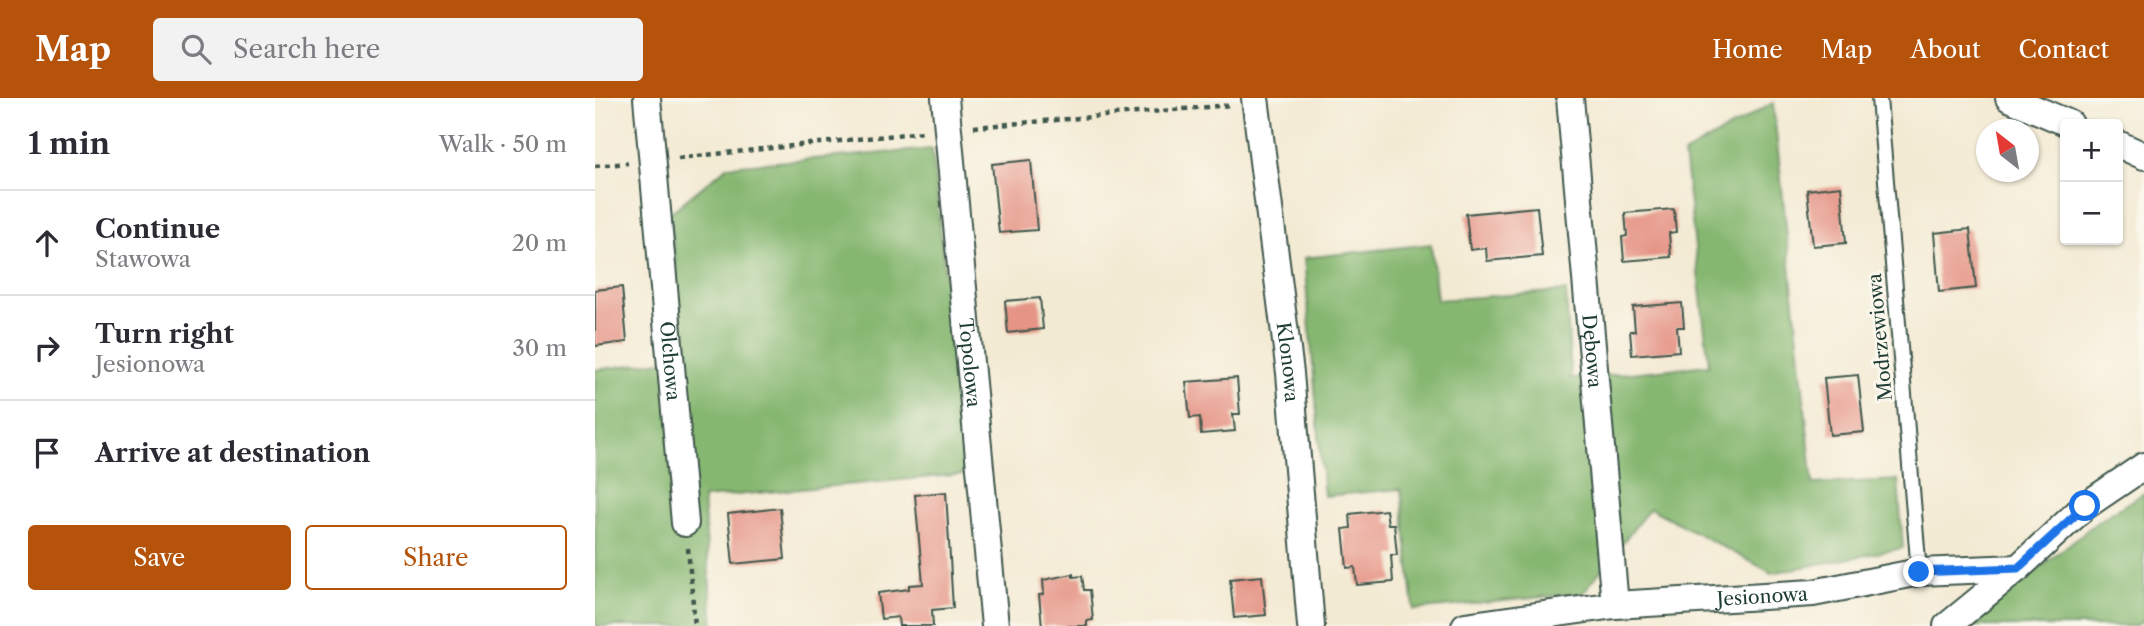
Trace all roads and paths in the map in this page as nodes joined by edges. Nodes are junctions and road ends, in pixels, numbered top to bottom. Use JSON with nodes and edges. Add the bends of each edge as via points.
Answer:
{"nodes":[{"id":1,"x":647,"y":98,"type":"edge"},
{"id":2,"x":945,"y":98,"type":"edge"},
{"id":3,"x":1255,"y":98,"type":"edge"},
{"id":4,"x":1570,"y":98,"type":"edge"},
{"id":5,"x":1879,"y":98,"type":"edge"},
{"id":6,"x":2009,"y":98,"type":"edge"},
{"id":7,"x":2060,"y":120,"type":"edge"},
{"id":8,"x":2123,"y":146,"type":"edge"},
{"id":9,"x":2144,"y":156,"type":"edge"},
{"id":10,"x":2144,"y":466,"type":"edge"},
{"id":11,"x":685,"y":523,"type":"joint"},
{"id":12,"x":2018,"y":568,"type":"junction"},
{"id":13,"x":1919,"y":572,"type":"junction"},
{"id":14,"x":1615,"y":605,"type":"junction"},
{"id":15,"x":695,"y":626,"type":"edge"},
{"id":16,"x":995,"y":626,"type":"edge"},
{"id":17,"x":1311,"y":626,"type":"edge"},
{"id":18,"x":1465,"y":626,"type":"edge"},
{"id":19,"x":1947,"y":626,"type":"edge"}],
"edges":[{"from":1,"to":11,"type":"street","name":"Olchowa"},
{"from":2,"to":16,"type":"street","name":"Topolowa"},
{"from":3,"to":17,"type":"street","name":"Klonowa","via":[[1290,373]]},
{"from":4,"to":14,"type":"street","name":"Dębowa"},
{"from":5,"to":13,"type":"lane","name":"Modrzewiowa"},
{"from":6,"to":7,"type":"street"},
{"from":8,"to":9,"type":"street"},
{"from":10,"to":12,"type":"street","via":[[2085,506]]},
{"from":11,"to":15,"type":"path"},
{"from":12,"to":13,"type":"street","name":"Jesionowa"},
{"from":12,"to":19,"type":"street"},
{"from":13,"to":14,"type":"street","name":"Jesionowa","via":[[1813,593]]},
{"from":14,"to":18,"type":"street","name":"Jesionowa"}]}
